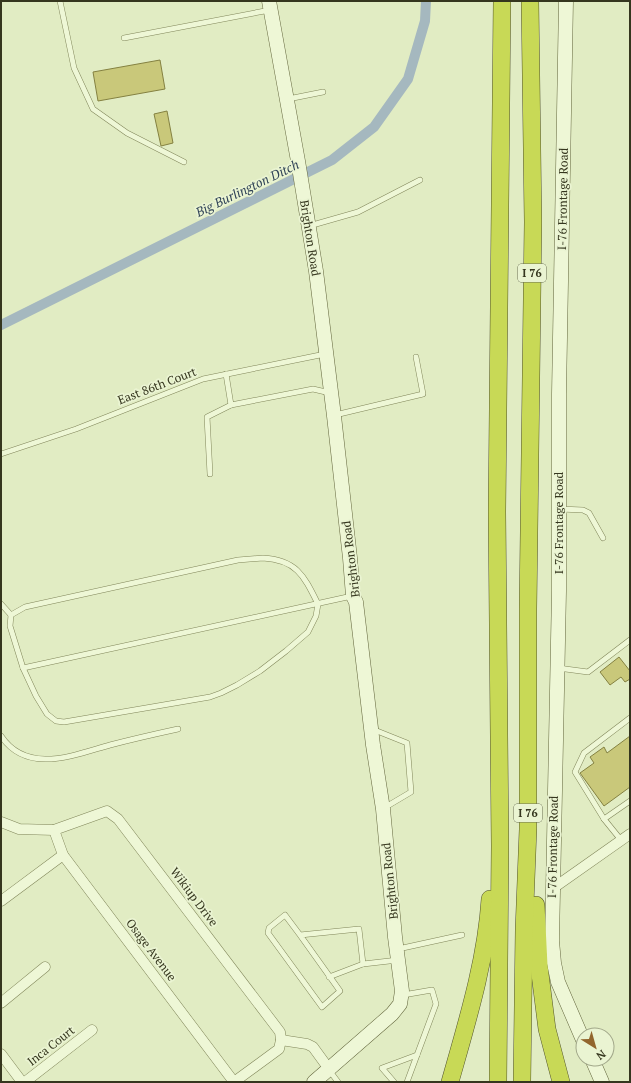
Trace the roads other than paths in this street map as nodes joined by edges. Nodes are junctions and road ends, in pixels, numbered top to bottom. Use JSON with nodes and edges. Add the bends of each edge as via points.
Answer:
{"nodes":[{"id":1,"x":60,"y":1,"type":"edge"},
{"id":2,"x":502,"y":1,"type":"edge"},
{"id":3,"x":530,"y":1,"type":"edge"},
{"id":4,"x":566,"y":1,"type":"edge"},
{"id":5,"x":270,"y":5,"type":"edge"},
{"id":6,"x":124,"y":38,"type":"dead end"},
{"id":7,"x":323,"y":92,"type":"dead end"},
{"id":8,"x":287,"y":99,"type":"junction"},
{"id":9,"x":184,"y":162,"type":"dead end"},
{"id":10,"x":420,"y":180,"type":"dead end"},
{"id":11,"x":308,"y":226,"type":"junction"},
{"id":12,"x":326,"y":354,"type":"junction"},
{"id":13,"x":416,"y":357,"type":"dead end"},
{"id":14,"x":226,"y":374,"type":"junction"},
{"id":15,"x":331,"y":393,"type":"junction"},
{"id":16,"x":231,"y":405,"type":"junction"},
{"id":17,"x":334,"y":416,"type":"junction"},
{"id":18,"x":1,"y":454,"type":"edge"},
{"id":19,"x":210,"y":474,"type":"dead end"},
{"id":20,"x":559,"y":509,"type":"junction"},
{"id":21,"x":603,"y":538,"type":"dead end"},
{"id":22,"x":353,"y":596,"type":"junction"},
{"id":23,"x":1,"y":604,"type":"edge"},
{"id":24,"x":318,"y":604,"type":"junction"},
{"id":25,"x":11,"y":614,"type":"junction"},
{"id":26,"x":630,"y":640,"type":"edge"},
{"id":27,"x":557,"y":667,"type":"junction"},
{"id":28,"x":23,"y":668,"type":"junction"},
{"id":29,"x":630,"y":718,"type":"edge"},
{"id":30,"x":178,"y":729,"type":"dead end"},
{"id":31,"x":371,"y":729,"type":"junction"},
{"id":32,"x":1,"y":736,"type":"edge"},
{"id":33,"x":499,"y":787,"type":"junction"},
{"id":34,"x":630,"y":801,"type":"edge"},
{"id":35,"x":383,"y":809,"type":"junction"},
{"id":36,"x":604,"y":819,"type":"junction"},
{"id":37,"x":1,"y":822,"type":"edge"},
{"id":38,"x":528,"y":829,"type":"junction"},
{"id":39,"x":54,"y":830,"type":"junction"},
{"id":40,"x":627,"y":839,"type":"edge"},
{"id":41,"x":63,"y":855,"type":"junction"},
{"id":42,"x":552,"y":889,"type":"junction"},
{"id":43,"x":1,"y":901,"type":"edge"},
{"id":44,"x":300,"y":935,"type":"junction"},
{"id":45,"x":462,"y":935,"type":"dead end"},
{"id":46,"x":398,"y":955,"type":"junction"},
{"id":47,"x":363,"y":964,"type":"junction"},
{"id":48,"x":45,"y":967,"type":"dead end"},
{"id":49,"x":329,"y":977,"type":"junction"},
{"id":50,"x":402,"y":996,"type":"junction"},
{"id":51,"x":1,"y":1003,"type":"edge"},
{"id":52,"x":577,"y":1027,"type":"edge"},
{"id":53,"x":92,"y":1030,"type":"dead end"},
{"id":54,"x":281,"y":1040,"type":"junction"},
{"id":55,"x":1,"y":1054,"type":"edge"},
{"id":56,"x":417,"y":1055,"type":"junction"},
{"id":57,"x":595,"y":1067,"type":"edge"},
{"id":58,"x":329,"y":1069,"type":"junction"},
{"id":59,"x":22,"y":1082,"type":"edge"},
{"id":60,"x":25,"y":1082,"type":"edge"},
{"id":61,"x":234,"y":1082,"type":"edge"},
{"id":62,"x":314,"y":1082,"type":"edge"},
{"id":63,"x":338,"y":1082,"type":"edge"},
{"id":64,"x":394,"y":1082,"type":"edge"},
{"id":65,"x":407,"y":1082,"type":"edge"},
{"id":66,"x":450,"y":1082,"type":"edge"},
{"id":67,"x":498,"y":1082,"type":"edge"},
{"id":68,"x":522,"y":1082,"type":"edge"},
{"id":69,"x":561,"y":1082,"type":"edge"},
{"id":70,"x":602,"y":1082,"type":"edge"}],
"edges":[{"from":1,"to":9,"type":"lane","via":[[74,68],[93,109],[128,133]]},
{"from":2,"to":33,"type":"highway","number":"I 76","via":[[497,512]]},
{"from":3,"to":38,"type":"highway","number":"I 76","via":[[533,222]]},
{"from":4,"to":20,"type":"street","name":"I-76 Frontage Road"},
{"from":5,"to":6,"type":"lane"},
{"from":5,"to":8,"type":"street","name":"Brighton Road"},
{"from":7,"to":8,"type":"lane"},
{"from":8,"to":11,"type":"street","name":"Brighton Road"},
{"from":10,"to":11,"type":"lane","via":[[358,212]]},
{"from":11,"to":12,"type":"street","name":"Brighton Road"},
{"from":12,"to":14,"type":"lane","name":"East 86th Court"},
{"from":12,"to":15,"type":"street","name":"Brighton Road"},
{"from":13,"to":17,"type":"lane","via":[[422,394]]},
{"from":14,"to":16,"type":"lane"},
{"from":14,"to":18,"type":"lane","name":"East 86th Court","via":[[203,379],[76,429]]},
{"from":15,"to":16,"type":"lane","via":[[313,389]]},
{"from":15,"to":17,"type":"street","name":"Brighton Road"},
{"from":16,"to":19,"type":"lane","via":[[207,417]]},
{"from":17,"to":22,"type":"street","name":"Brighton Road"},
{"from":20,"to":21,"type":"lane","via":[[584,510],[589,513]]},
{"from":20,"to":27,"type":"street","name":"I-76 Frontage Road"},
{"from":22,"to":24,"type":"lane"},
{"from":22,"to":31,"type":"street","name":"Brighton Road","via":[[356,602]]},
{"from":23,"to":25,"type":"lane"},
{"from":24,"to":25,"type":"lane","via":[[305,578],[289,564],[278,559],[263,558],[238,560],[25,607]]},
{"from":24,"to":28,"type":"lane"},
{"from":24,"to":28,"type":"lane","via":[[316,616],[308,632],[286,652],[237,685],[210,697],[64,722],[56,721],[46,714]]},
{"from":25,"to":28,"type":"lane","via":[[10,626]]},
{"from":26,"to":27,"type":"lane","via":[[588,672]]},
{"from":27,"to":42,"type":"street","name":"I-76 Frontage Road"},
{"from":29,"to":36,"type":"lane","via":[[584,753],[575,772]]},
{"from":30,"to":32,"type":"lane","via":[[61,759],[22,754],[13,750]]},
{"from":31,"to":35,"type":"street","name":"Brighton Road"},
{"from":31,"to":35,"type":"lane","via":[[407,743],[411,792]]},
{"from":33,"to":66,"type":"highway","via":[[492,818],[486,933],[474,994]]},
{"from":33,"to":67,"type":"highway","number":"I 76"},
{"from":34,"to":36,"type":"lane"},
{"from":35,"to":46,"type":"street","name":"Brighton Road"},
{"from":36,"to":40,"type":"lane"},
{"from":37,"to":39,"type":"street","name":"Wikiup Drive","via":[[19,829]]},
{"from":38,"to":68,"type":"highway","number":"I 76"},
{"from":38,"to":69,"type":"highway","via":[[535,869],[542,996],[547,1029]]},
{"from":39,"to":41,"type":"street","name":"Osage Avenue"},
{"from":39,"to":54,"type":"street","name":"Wikiup Drive","via":[[107,812],[118,819],[280,1032]]},
{"from":40,"to":42,"type":"street"},
{"from":41,"to":43,"type":"street"},
{"from":41,"to":61,"type":"street","name":"Osage Avenue"},
{"from":42,"to":52,"type":"street","name":"I-76 Frontage Road","via":[[554,963],[558,982]]},
{"from":44,"to":47,"type":"lane","via":[[359,929]]},
{"from":44,"to":49,"type":"lane"},
{"from":44,"to":49,"type":"lane","via":[[285,915],[269,928],[268,933],[322,1007],[340,991]]},
{"from":45,"to":46,"type":"lane"},
{"from":46,"to":47,"type":"lane"},
{"from":46,"to":50,"type":"street","name":"Brighton Road"},
{"from":47,"to":49,"type":"lane"},
{"from":48,"to":51,"type":"street"},
{"from":50,"to":56,"type":"lane","via":[[432,990],[436,1004]]},
{"from":50,"to":58,"type":"street","via":[[392,1014]]},
{"from":53,"to":60,"type":"street","name":"Inca Court"},
{"from":54,"to":58,"type":"street","via":[[313,1047]]},
{"from":54,"to":61,"type":"street","via":[[279,1049]]},
{"from":55,"to":59,"type":"street"},
{"from":56,"to":64,"type":"lane","via":[[382,1068]]},
{"from":56,"to":65,"type":"lane"},
{"from":57,"to":70,"type":"street"},
{"from":58,"to":62,"type":"street"},
{"from":58,"to":63,"type":"lane"}]}
